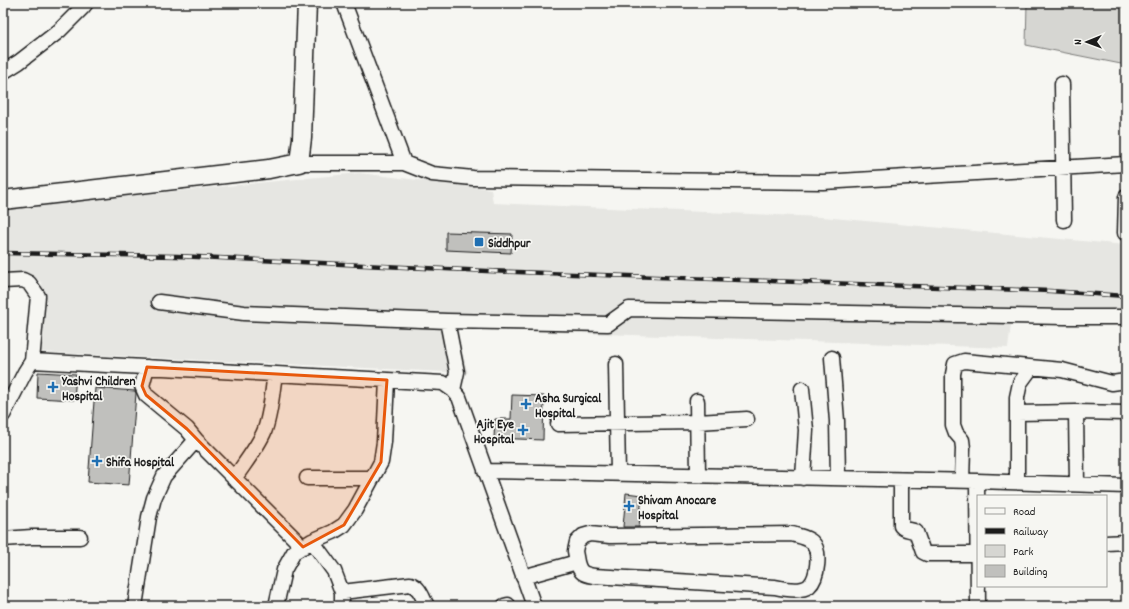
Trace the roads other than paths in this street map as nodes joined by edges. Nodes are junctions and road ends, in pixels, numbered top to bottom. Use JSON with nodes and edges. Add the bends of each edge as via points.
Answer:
{"nodes":[{"id":1,"x":307,"y":3,"type":"edge"},
{"id":2,"x":344,"y":3,"type":"edge"},
{"id":3,"x":83,"y":4,"type":"edge"},
{"id":4,"x":3,"y":72,"type":"edge"},
{"id":5,"x":1062,"y":84,"type":"dead end"},
{"id":6,"x":299,"y":162,"type":"junction"},
{"id":7,"x":404,"y":163,"type":"junction"},
{"id":8,"x":1126,"y":164,"type":"edge"},
{"id":9,"x":1064,"y":168,"type":"junction"},
{"id":10,"x":1126,"y":196,"type":"edge"},
{"id":11,"x":3,"y":200,"type":"edge"},
{"id":12,"x":1064,"y":220,"type":"dead end"},
{"id":13,"x":1125,"y":233,"type":"dead end"},
{"id":14,"x":3,"y":281,"type":"edge"},
{"id":15,"x":159,"y":302,"type":"dead end"},
{"id":16,"x":1126,"y":317,"type":"edge"},
{"id":17,"x":447,"y":321,"type":"junction"},
{"id":18,"x":832,"y":358,"type":"dead end"},
{"id":19,"x":32,"y":361,"type":"junction"},
{"id":20,"x":616,"y":364,"type":"dead end"},
{"id":21,"x":147,"y":367,"type":"junction"},
{"id":22,"x":1031,"y":368,"type":"junction"},
{"id":23,"x":275,"y":374,"type":"junction"},
{"id":24,"x":387,"y":380,"type":"junction"},
{"id":25,"x":1126,"y":381,"type":"edge"},
{"id":26,"x":802,"y":389,"type":"dead end"},
{"id":27,"x":453,"y":390,"type":"junction"},
{"id":28,"x":697,"y":401,"type":"dead end"},
{"id":29,"x":1076,"y":412,"type":"junction"},
{"id":30,"x":1016,"y":413,"type":"junction"},
{"id":31,"x":1126,"y":413,"type":"edge"},
{"id":32,"x":3,"y":415,"type":"edge"},
{"id":33,"x":747,"y":419,"type":"dead end"},
{"id":34,"x":698,"y":422,"type":"junction"},
{"id":35,"x":558,"y":424,"type":"dead end"},
{"id":36,"x":617,"y":424,"type":"junction"},
{"id":37,"x":196,"y":440,"type":"junction"},
{"id":38,"x":485,"y":472,"type":"junction"},
{"id":39,"x":618,"y":474,"type":"junction"},
{"id":40,"x":698,"y":475,"type":"junction"},
{"id":41,"x":307,"y":478,"type":"dead end"},
{"id":42,"x":372,"y":478,"type":"junction"},
{"id":43,"x":803,"y":478,"type":"junction"},
{"id":44,"x":838,"y":478,"type":"junction"},
{"id":45,"x":234,"y":479,"type":"junction"},
{"id":46,"x":900,"y":480,"type":"junction"},
{"id":47,"x":962,"y":481,"type":"junction"},
{"id":48,"x":978,"y":481,"type":"junction"},
{"id":49,"x":1017,"y":482,"type":"junction"},
{"id":50,"x":1077,"y":484,"type":"junction"},
{"id":51,"x":1126,"y":486,"type":"edge"},
{"id":52,"x":978,"y":495,"type":"edge"},
{"id":53,"x":80,"y":537,"type":"dead end"},
{"id":54,"x":3,"y":539,"type":"edge"},
{"id":55,"x":1126,"y":542,"type":"edge"},
{"id":56,"x":1107,"y":543,"type":"edge"},
{"id":57,"x":308,"y":544,"type":"junction"},
{"id":58,"x":977,"y":554,"type":"edge"},
{"id":59,"x":577,"y":562,"type":"junction"},
{"id":60,"x":523,"y":577,"type":"junction"},
{"id":61,"x":978,"y":587,"type":"edge"},
{"id":62,"x":342,"y":592,"type":"junction"},
{"id":63,"x":135,"y":606,"type":"edge"},
{"id":64,"x":276,"y":606,"type":"edge"},
{"id":65,"x":342,"y":606,"type":"edge"},
{"id":66,"x":426,"y":606,"type":"edge"},
{"id":67,"x":534,"y":606,"type":"edge"},
{"id":68,"x":978,"y":606,"type":"edge"}],
"edges":[{"from":1,"to":6,"type":"main road"},
{"from":2,"to":7,"type":"street"},
{"from":3,"to":4,"type":"street","via":[[59,31]]},
{"from":5,"to":9,"type":"street"},
{"from":6,"to":7,"type":"street"},
{"from":6,"to":11,"type":"main road","via":[[269,169]]},
{"from":7,"to":9,"type":"street","via":[[432,174],[473,178],[823,182]]},
{"from":8,"to":9,"type":"street"},
{"from":9,"to":12,"type":"street"},
{"from":10,"to":13,"type":"street"},
{"from":14,"to":19,"type":"street","via":[[23,280],[29,283],[38,296]]},
{"from":15,"to":17,"type":"street","via":[[244,314]]},
{"from":16,"to":17,"type":"street","via":[[629,309],[608,324]]},
{"from":17,"to":27,"type":"street","via":[[457,372]]},
{"from":18,"to":44,"type":"street"},
{"from":19,"to":21,"type":"street"},
{"from":19,"to":32,"type":"street"},
{"from":20,"to":36,"type":"street"},
{"from":21,"to":23,"type":"street"},
{"from":21,"to":37,"type":"street","via":[[142,386],[146,395],[187,429]]},
{"from":22,"to":25,"type":"street","via":[[1062,370],[1112,382]]},
{"from":22,"to":30,"type":"street","via":[[1020,383]]},
{"from":22,"to":47,"type":"street","via":[[964,361],[955,364],[953,425],[962,440]]},
{"from":23,"to":24,"type":"street"},
{"from":23,"to":45,"type":"street","via":[[264,432]]},
{"from":24,"to":27,"type":"street","via":[[443,383]]},
{"from":24,"to":42,"type":"street","via":[[381,462]]},
{"from":26,"to":43,"type":"street","via":[[806,430]]},
{"from":27,"to":38,"type":"street","via":[[459,397]]},
{"from":28,"to":34,"type":"street"},
{"from":29,"to":30,"type":"street"},
{"from":29,"to":31,"type":"street"},
{"from":29,"to":50,"type":"street"},
{"from":30,"to":49,"type":"street"},
{"from":33,"to":34,"type":"street"},
{"from":34,"to":36,"type":"street"},
{"from":34,"to":40,"type":"street"},
{"from":35,"to":36,"type":"street"},
{"from":36,"to":39,"type":"street"},
{"from":37,"to":45,"type":"street"},
{"from":37,"to":63,"type":"street","via":[[164,476],[154,498]]},
{"from":38,"to":39,"type":"street"},
{"from":38,"to":60,"type":"street"},
{"from":39,"to":40,"type":"street"},
{"from":40,"to":43,"type":"street"},
{"from":41,"to":42,"type":"street"},
{"from":42,"to":57,"type":"street","via":[[344,525]]},
{"from":43,"to":44,"type":"street"},
{"from":44,"to":46,"type":"street"},
{"from":45,"to":57,"type":"street"},
{"from":46,"to":47,"type":"street"},
{"from":46,"to":58,"type":"street","via":[[901,526],[905,530],[916,532],[923,552]]},
{"from":47,"to":48,"type":"street"},
{"from":48,"to":49,"type":"street"},
{"from":48,"to":52,"type":"street"},
{"from":49,"to":50,"type":"street"},
{"from":50,"to":51,"type":"street"},
{"from":53,"to":54,"type":"street"},
{"from":55,"to":56,"type":"street"},
{"from":57,"to":62,"type":"street","via":[[334,571]]},
{"from":57,"to":64,"type":"street","via":[[294,552],[284,570]]},
{"from":59,"to":59,"type":"street","via":[[579,570],[586,575],[790,589],[808,586],[814,578],[818,560],[812,542],[792,534],[590,534],[577,542]]},
{"from":59,"to":60,"type":"street"},
{"from":60,"to":67,"type":"street"},
{"from":61,"to":68,"type":"street"},
{"from":62,"to":65,"type":"street"},
{"from":62,"to":66,"type":"street","via":[[410,584],[416,585]]}]}
